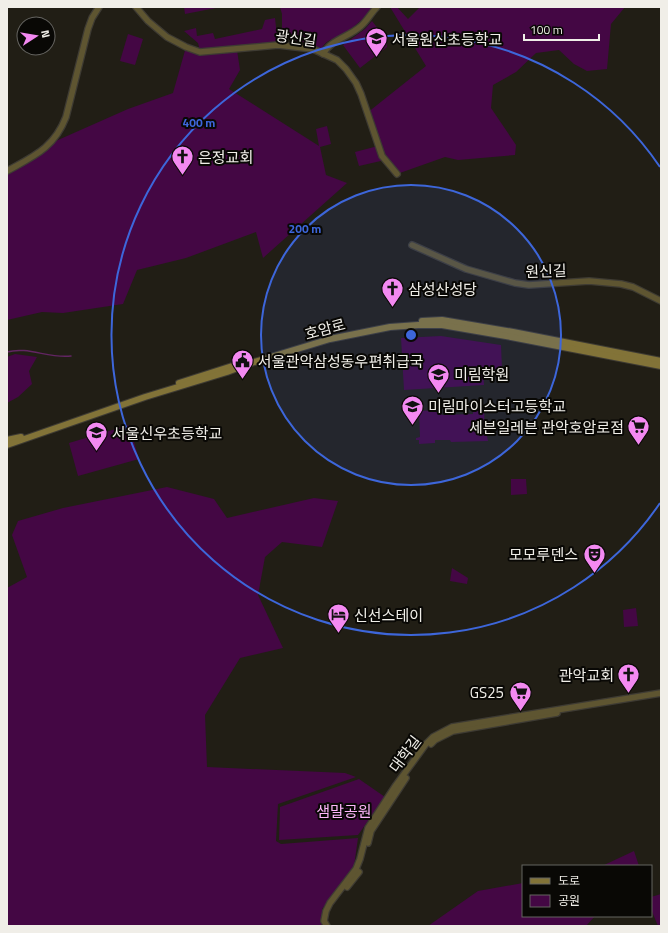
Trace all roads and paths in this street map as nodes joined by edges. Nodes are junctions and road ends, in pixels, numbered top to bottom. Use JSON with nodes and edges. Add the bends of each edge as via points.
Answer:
{"nodes":[{"id":1,"x":99,"y":7,"type":"edge"},
{"id":2,"x":136,"y":7,"type":"edge"},
{"id":3,"x":377,"y":7,"type":"edge"},
{"id":4,"x":323,"y":54,"type":"junction"},
{"id":5,"x":7,"y":171,"type":"edge"},
{"id":6,"x":397,"y":174,"type":"dead end"},
{"id":7,"x":412,"y":245,"type":"dead end"},
{"id":8,"x":661,"y":301,"type":"edge"},
{"id":9,"x":661,"y":361,"type":"edge"},
{"id":10,"x":661,"y":366,"type":"edge"},
{"id":11,"x":7,"y":440,"type":"edge"},
{"id":12,"x":7,"y":445,"type":"edge"},
{"id":13,"x":661,"y":693,"type":"edge"},
{"id":14,"x":661,"y":697,"type":"edge"},
{"id":15,"x":327,"y":926,"type":"edge"},
{"id":16,"x":331,"y":926,"type":"edge"}],
"edges":[{"from":1,"to":5,"type":"street","via":[[88,29],[62,128],[44,150]]},
{"from":2,"to":4,"type":"street","name":"광신길","via":[[167,37],[200,52],[278,45],[313,49]]},
{"from":3,"to":4,"type":"street","via":[[362,25],[329,46]]},
{"from":4,"to":6,"type":"street","name":"광신길","via":[[337,60],[352,77],[361,94],[382,156]]},
{"from":7,"to":8,"type":"street","name":"원신길","via":[[466,269],[515,283],[528,285],[589,281],[621,284]]},
{"from":9,"to":11,"type":"main road","via":[[442,320],[379,326],[329,337],[230,366]]},
{"from":10,"to":12,"type":"main road","name":"호암로","via":[[442,325],[390,327],[330,339],[251,363]]},
{"from":13,"to":15,"type":"street","name":"대학길","via":[[452,727],[433,737],[396,785],[368,828],[356,869],[328,906],[324,921]]},
{"from":14,"to":16,"type":"street","via":[[453,731],[434,740],[408,774],[371,831],[355,878],[330,908],[327,920]]}]}
